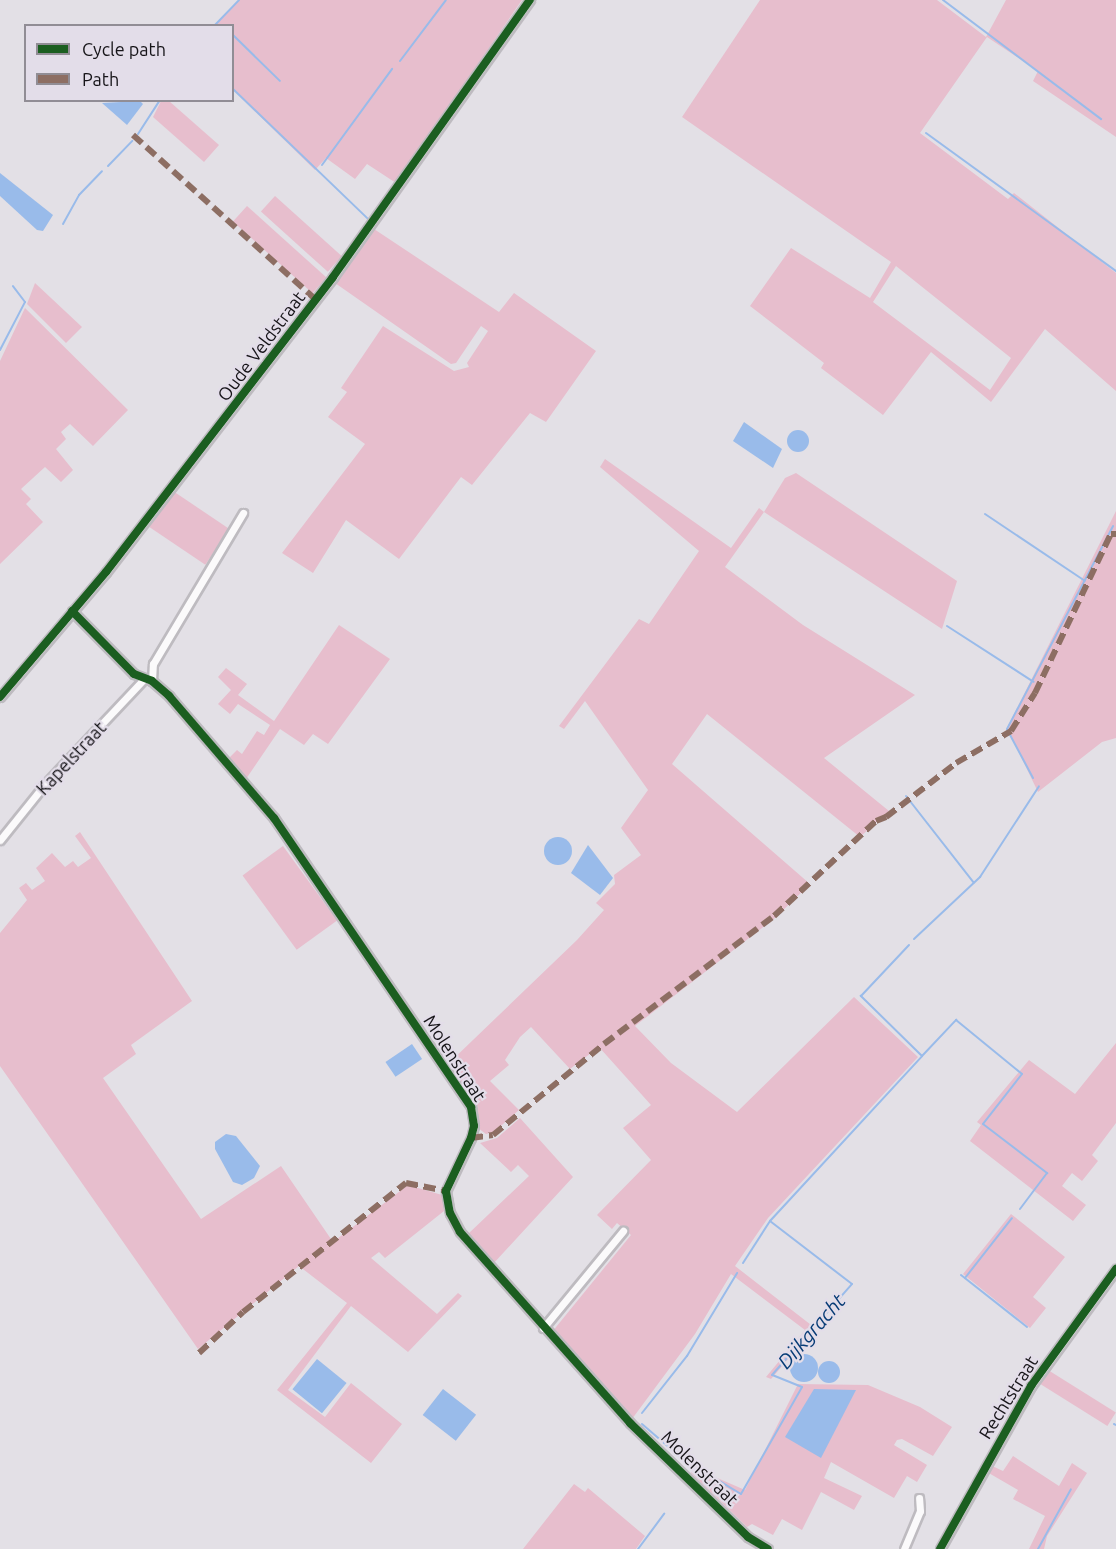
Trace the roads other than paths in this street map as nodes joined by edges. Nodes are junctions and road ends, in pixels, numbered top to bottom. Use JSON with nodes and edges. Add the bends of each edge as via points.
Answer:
{"nodes":[{"id":1,"x":530,"y":0,"type":"edge"},
{"id":2,"x":243,"y":513,"type":"dead end"},
{"id":3,"x":72,"y":611,"type":"junction"},
{"id":4,"x":148,"y":680,"type":"junction"},
{"id":5,"x":0,"y":697,"type":"edge"},
{"id":6,"x":0,"y":840,"type":"edge"},
{"id":7,"x":623,"y":1231,"type":"dead end"},
{"id":8,"x":1116,"y":1269,"type":"edge"},
{"id":9,"x":543,"y":1328,"type":"junction"},
{"id":10,"x":919,"y":1498,"type":"dead end"},
{"id":11,"x":768,"y":1549,"type":"edge"},
{"id":12,"x":904,"y":1549,"type":"edge"},
{"id":13,"x":940,"y":1549,"type":"edge"}],
"edges":[{"from":1,"to":3,"type":"street","name":"Oude Veldstraat","via":[[329,282]]},
{"from":2,"to":4,"type":"street","name":"Kapelstraat","via":[[153,664]]},
{"from":3,"to":4,"type":"street","name":"Molenstraat","via":[[134,674]]},
{"from":3,"to":5,"type":"street","name":"Oude Veldstraat"},
{"from":4,"to":6,"type":"street","name":"Kapelstraat","via":[[45,784]]},
{"from":4,"to":9,"type":"street","name":"Molenstraat","via":[[274,818],[471,1107],[471,1138],[446,1191],[450,1213],[460,1232]]},
{"from":7,"to":9,"type":"street"},
{"from":8,"to":13,"type":"street","name":"Rechtstraat","via":[[1031,1386]]},
{"from":9,"to":11,"type":"street","name":"Molenstraat","via":[[630,1423],[748,1537]]},
{"from":10,"to":12,"type":"street","via":[[920,1511]]}]}
